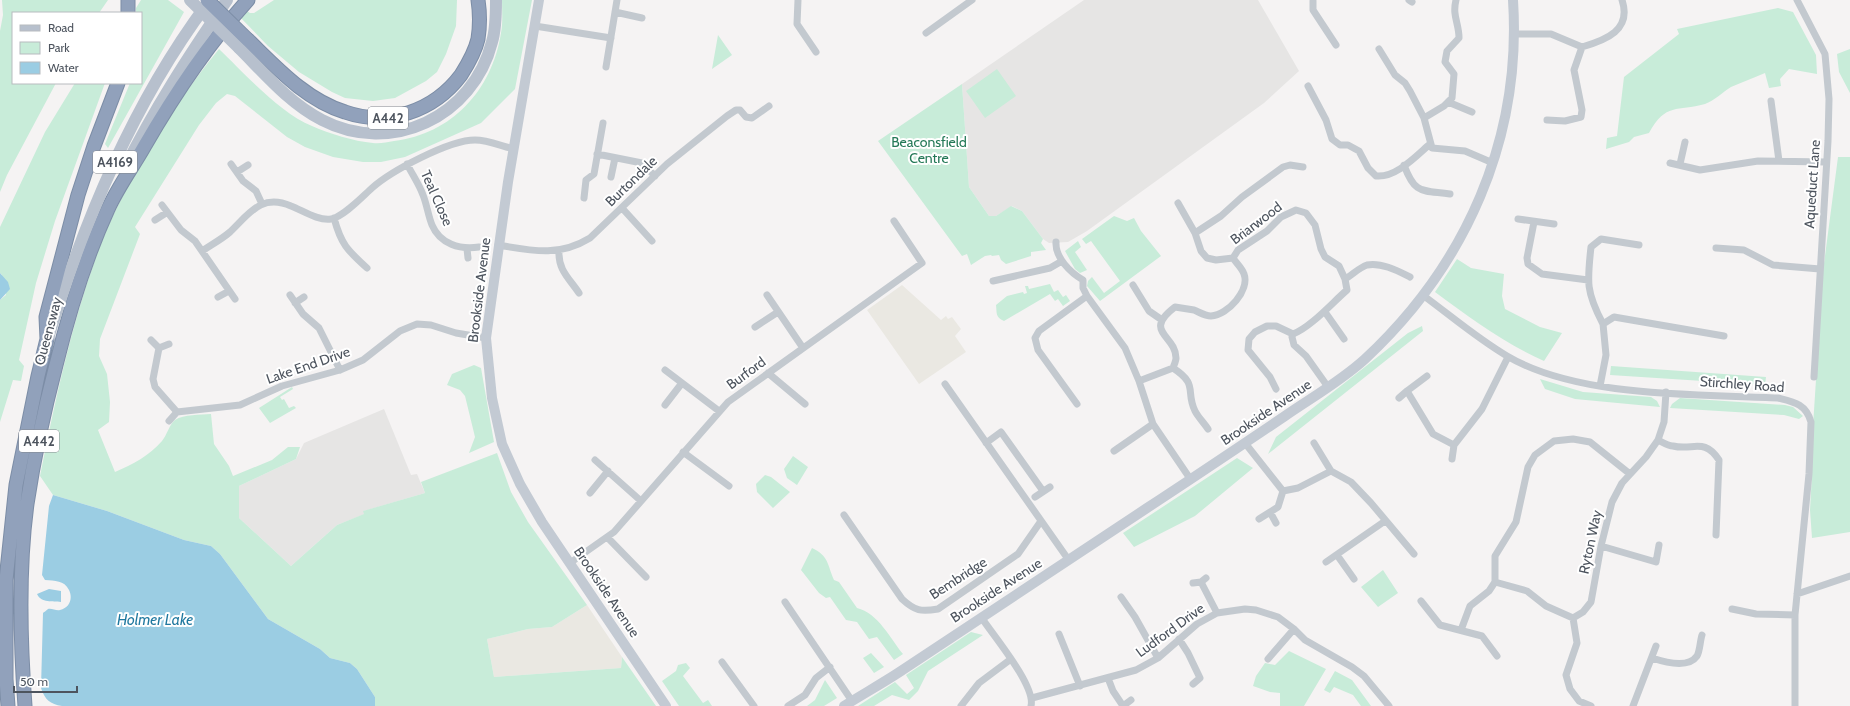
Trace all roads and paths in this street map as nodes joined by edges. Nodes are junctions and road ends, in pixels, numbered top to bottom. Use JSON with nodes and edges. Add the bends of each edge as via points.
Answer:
{"nodes":[{"id":1,"x":128,"y":0,"type":"edge"},
{"id":2,"x":190,"y":0,"type":"edge"},
{"id":3,"x":207,"y":0,"type":"edge"},
{"id":4,"x":210,"y":0,"type":"edge"},
{"id":5,"x":227,"y":0,"type":"edge"},
{"id":6,"x":248,"y":0,"type":"edge"},
{"id":7,"x":478,"y":0,"type":"edge"},
{"id":8,"x":496,"y":0,"type":"edge"},
{"id":9,"x":539,"y":0,"type":"edge"},
{"id":10,"x":617,"y":0,"type":"edge"},
{"id":11,"x":798,"y":0,"type":"edge"},
{"id":12,"x":972,"y":0,"type":"edge"},
{"id":13,"x":1312,"y":0,"type":"edge"},
{"id":14,"x":1456,"y":0,"type":"edge"},
{"id":15,"x":1514,"y":0,"type":"edge"},
{"id":16,"x":1622,"y":0,"type":"edge"},
{"id":17,"x":1797,"y":0,"type":"edge"},
{"id":18,"x":128,"y":12,"type":"edge"},
{"id":19,"x":615,"y":12,"type":"junction"},
{"id":20,"x":642,"y":18,"type":"dead end"},
{"id":21,"x":535,"y":26,"type":"junction"},
{"id":22,"x":926,"y":33,"type":"dead end"},
{"id":23,"x":1516,"y":34,"type":"junction"},
{"id":24,"x":611,"y":38,"type":"junction"},
{"id":25,"x":244,"y":44,"type":"junction"},
{"id":26,"x":1336,"y":45,"type":"dead end"},
{"id":27,"x":1582,"y":47,"type":"junction"},
{"id":28,"x":1379,"y":49,"type":"dead end"},
{"id":29,"x":816,"y":52,"type":"dead end"},
{"id":30,"x":606,"y":67,"type":"dead end"},
{"id":31,"x":118,"y":84,"type":"edge"},
{"id":32,"x":1308,"y":86,"type":"dead end"},
{"id":33,"x":1771,"y":101,"type":"dead end"},
{"id":34,"x":1448,"y":102,"type":"junction"},
{"id":35,"x":768,"y":106,"type":"dead end"},
{"id":36,"x":1472,"y":112,"type":"dead end"},
{"id":37,"x":1424,"y":118,"type":"junction"},
{"id":38,"x":1547,"y":120,"type":"dead end"},
{"id":39,"x":603,"y":123,"type":"dead end"},
{"id":40,"x":1685,"y":142,"type":"dead end"},
{"id":41,"x":1430,"y":144,"type":"junction"},
{"id":42,"x":514,"y":149,"type":"junction"},
{"id":43,"x":598,"y":154,"type":"junction"},
{"id":44,"x":615,"y":158,"type":"junction"},
{"id":45,"x":1779,"y":161,"type":"junction"},
{"id":46,"x":1826,"y":162,"type":"junction"},
{"id":47,"x":1493,"y":163,"type":"junction"},
{"id":48,"x":1670,"y":163,"type":"dead end"},
{"id":49,"x":231,"y":164,"type":"dead end"},
{"id":50,"x":407,"y":164,"type":"junction"},
{"id":51,"x":1680,"y":164,"type":"junction"},
{"id":52,"x":248,"y":165,"type":"dead end"},
{"id":53,"x":1404,"y":166,"type":"junction"},
{"id":54,"x":1303,"y":167,"type":"dead end"},
{"id":55,"x":237,"y":172,"type":"junction"},
{"id":56,"x":655,"y":176,"type":"junction"},
{"id":57,"x":611,"y":177,"type":"dead end"},
{"id":58,"x":118,"y":187,"type":"junction"},
{"id":59,"x":1450,"y":194,"type":"dead end"},
{"id":60,"x":584,"y":198,"type":"dead end"},
{"id":61,"x":1178,"y":203,"type":"dead end"},
{"id":62,"x":262,"y":204,"type":"junction"},
{"id":63,"x":162,"y":205,"type":"dead end"},
{"id":64,"x":622,"y":208,"type":"junction"},
{"id":65,"x":166,"y":213,"type":"junction"},
{"id":66,"x":334,"y":218,"type":"junction"},
{"id":67,"x":1518,"y":219,"type":"dead end"},
{"id":68,"x":155,"y":220,"type":"dead end"},
{"id":69,"x":894,"y":221,"type":"dead end"},
{"id":70,"x":1534,"y":222,"type":"junction"},
{"id":71,"x":1554,"y":224,"type":"dead end"},
{"id":72,"x":1195,"y":233,"type":"junction"},
{"id":73,"x":652,"y":241,"type":"dead end"},
{"id":74,"x":1056,"y":242,"type":"dead end"},
{"id":75,"x":498,"y":245,"type":"junction"},
{"id":76,"x":1639,"y":245,"type":"dead end"},
{"id":77,"x":479,"y":247,"type":"dead end"},
{"id":78,"x":1716,"y":248,"type":"dead end"},
{"id":79,"x":467,"y":249,"type":"junction"},
{"id":80,"x":202,"y":251,"type":"junction"},
{"id":81,"x":559,"y":251,"type":"junction"},
{"id":82,"x":468,"y":258,"type":"dead end"},
{"id":83,"x":1233,"y":258,"type":"junction"},
{"id":84,"x":1062,"y":261,"type":"junction"},
{"id":85,"x":367,"y":268,"type":"dead end"},
{"id":86,"x":1820,"y":268,"type":"junction"},
{"id":87,"x":1410,"y":277,"type":"dead end"},
{"id":88,"x":1345,"y":279,"type":"junction"},
{"id":89,"x":1588,"y":280,"type":"junction"},
{"id":90,"x":993,"y":281,"type":"dead end"},
{"id":91,"x":1133,"y":285,"type":"dead end"},
{"id":92,"x":229,"y":290,"type":"junction"},
{"id":93,"x":579,"y":293,"type":"dead end"},
{"id":94,"x":290,"y":295,"type":"dead end"},
{"id":95,"x":766,"y":295,"type":"dead end"},
{"id":96,"x":1087,"y":296,"type":"junction"},
{"id":97,"x":1424,"y":296,"type":"junction"},
{"id":98,"x":218,"y":297,"type":"dead end"},
{"id":99,"x":304,"y":297,"type":"dead end"},
{"id":100,"x":235,"y":299,"type":"dead end"},
{"id":101,"x":295,"y":303,"type":"junction"},
{"id":102,"x":778,"y":312,"type":"junction"},
{"id":103,"x":1325,"y":312,"type":"junction"},
{"id":104,"x":1162,"y":320,"type":"junction"},
{"id":105,"x":1603,"y":324,"type":"junction"},
{"id":106,"x":755,"y":328,"type":"dead end"},
{"id":107,"x":1293,"y":334,"type":"junction"},
{"id":108,"x":1724,"y":336,"type":"dead end"},
{"id":109,"x":486,"y":338,"type":"junction"},
{"id":110,"x":1344,"y":338,"type":"dead end"},
{"id":111,"x":48,"y":339,"type":"junction"},
{"id":112,"x":151,"y":340,"type":"dead end"},
{"id":113,"x":169,"y":344,"type":"dead end"},
{"id":114,"x":159,"y":348,"type":"junction"},
{"id":115,"x":803,"y":348,"type":"junction"},
{"id":116,"x":1508,"y":357,"type":"junction"},
{"id":117,"x":1173,"y":368,"type":"junction"},
{"id":118,"x":340,"y":370,"type":"junction"},
{"id":119,"x":665,"y":370,"type":"dead end"},
{"id":120,"x":768,"y":373,"type":"junction"},
{"id":121,"x":1427,"y":376,"type":"dead end"},
{"id":122,"x":1814,"y":377,"type":"dead end"},
{"id":123,"x":1139,"y":381,"type":"junction"},
{"id":124,"x":682,"y":383,"type":"junction"},
{"id":125,"x":945,"y":384,"type":"dead end"},
{"id":126,"x":1600,"y":386,"type":"junction"},
{"id":127,"x":1328,"y":387,"type":"junction"},
{"id":128,"x":1276,"y":390,"type":"dead end"},
{"id":129,"x":1407,"y":391,"type":"junction"},
{"id":130,"x":1666,"y":392,"type":"junction"},
{"id":131,"x":1399,"y":398,"type":"dead end"},
{"id":132,"x":805,"y":404,"type":"dead end"},
{"id":133,"x":1077,"y":404,"type":"dead end"},
{"id":134,"x":665,"y":405,"type":"dead end"},
{"id":135,"x":719,"y":411,"type":"junction"},
{"id":136,"x":177,"y":412,"type":"junction"},
{"id":137,"x":169,"y":421,"type":"dead end"},
{"id":138,"x":1153,"y":424,"type":"junction"},
{"id":139,"x":1208,"y":429,"type":"dead end"},
{"id":140,"x":1658,"y":440,"type":"junction"},
{"id":141,"x":986,"y":443,"type":"junction"},
{"id":142,"x":1245,"y":443,"type":"junction"},
{"id":143,"x":1314,"y":443,"type":"dead end"},
{"id":144,"x":1454,"y":445,"type":"junction"},
{"id":145,"x":1114,"y":451,"type":"dead end"},
{"id":146,"x":683,"y":452,"type":"junction"},
{"id":147,"x":1452,"y":459,"type":"dead end"},
{"id":148,"x":595,"y":460,"type":"dead end"},
{"id":149,"x":608,"y":471,"type":"junction"},
{"id":150,"x":1331,"y":471,"type":"junction"},
{"id":151,"x":1630,"y":474,"type":"junction"},
{"id":152,"x":1190,"y":480,"type":"junction"},
{"id":153,"x":729,"y":486,"type":"dead end"},
{"id":154,"x":1050,"y":487,"type":"dead end"},
{"id":155,"x":1043,"y":491,"type":"junction"},
{"id":156,"x":1283,"y":491,"type":"junction"},
{"id":157,"x":590,"y":493,"type":"dead end"},
{"id":158,"x":1034,"y":497,"type":"dead end"},
{"id":159,"x":641,"y":501,"type":"junction"},
{"id":160,"x":1270,"y":512,"type":"junction"},
{"id":161,"x":844,"y":515,"type":"dead end"},
{"id":162,"x":1259,"y":519,"type":"dead end"},
{"id":163,"x":1041,"y":521,"type":"junction"},
{"id":164,"x":1385,"y":521,"type":"junction"},
{"id":165,"x":1276,"y":523,"type":"dead end"},
{"id":166,"x":1716,"y":535,"type":"dead end"},
{"id":167,"x":608,"y":538,"type":"junction"},
{"id":168,"x":1659,"y":545,"type":"dead end"},
{"id":169,"x":1601,"y":546,"type":"junction"},
{"id":170,"x":1414,"y":554,"type":"dead end"},
{"id":171,"x":1337,"y":555,"type":"junction"},
{"id":172,"x":1068,"y":559,"type":"junction"},
{"id":173,"x":1326,"y":562,"type":"dead end"},
{"id":174,"x":570,"y":563,"type":"junction"},
{"id":175,"x":1850,"y":576,"type":"edge"},
{"id":176,"x":646,"y":577,"type":"dead end"},
{"id":177,"x":1354,"y":579,"type":"dead end"},
{"id":178,"x":1495,"y":582,"type":"junction"},
{"id":179,"x":1193,"y":583,"type":"dead end"},
{"id":180,"x":1797,"y":594,"type":"junction"},
{"id":181,"x":1121,"y":597,"type":"dead end"},
{"id":182,"x":1420,"y":601,"type":"dead end"},
{"id":183,"x":785,"y":602,"type":"dead end"},
{"id":184,"x":1732,"y":609,"type":"dead end"},
{"id":185,"x":1216,"y":613,"type":"junction"},
{"id":186,"x":1795,"y":615,"type":"junction"},
{"id":187,"x":981,"y":617,"type":"junction"},
{"id":188,"x":1573,"y":618,"type":"junction"},
{"id":189,"x":1294,"y":629,"type":"junction"},
{"id":190,"x":1460,"y":630,"type":"junction"},
{"id":191,"x":1059,"y":634,"type":"dead end"},
{"id":192,"x":1702,"y":635,"type":"dead end"},
{"id":193,"x":1179,"y":639,"type":"junction"},
{"id":194,"x":1656,"y":646,"type":"dead end"},
{"id":195,"x":1497,"y":656,"type":"dead end"},
{"id":196,"x":1158,"y":658,"type":"junction"},
{"id":197,"x":1652,"y":658,"type":"junction"},
{"id":198,"x":1011,"y":659,"type":"junction"},
{"id":199,"x":1268,"y":659,"type":"dead end"},
{"id":200,"x":722,"y":662,"type":"dead end"},
{"id":201,"x":830,"y":667,"type":"junction"},
{"id":202,"x":1108,"y":678,"type":"junction"},
{"id":203,"x":1193,"y":684,"type":"dead end"},
{"id":204,"x":1080,"y":686,"type":"junction"},
{"id":205,"x":1032,"y":698,"type":"junction"},
{"id":206,"x":1131,"y":700,"type":"dead end"},
{"id":207,"x":848,"y":703,"type":"edge"},
{"id":208,"x":8,"y":706,"type":"edge"},
{"id":209,"x":25,"y":706,"type":"edge"},
{"id":210,"x":666,"y":706,"type":"edge"},
{"id":211,"x":754,"y":706,"type":"edge"},
{"id":212,"x":788,"y":706,"type":"edge"},
{"id":213,"x":961,"y":706,"type":"edge"},
{"id":214,"x":1031,"y":706,"type":"edge"},
{"id":215,"x":1123,"y":706,"type":"edge"},
{"id":216,"x":1389,"y":706,"type":"edge"},
{"id":217,"x":1591,"y":706,"type":"edge"},
{"id":218,"x":1633,"y":706,"type":"edge"},
{"id":219,"x":1795,"y":706,"type":"edge"}],
"edges":[{"from":1,"to":18,"type":"highway"},
{"from":2,"to":25,"type":"main road","bridge":true},
{"from":3,"to":25,"type":"highway","number":"A442","bridge":true},
{"from":4,"to":111,"type":"main road","name":"Queensway","number":"A4169","via":[[186,32],[149,93],[119,152],[78,248]]},
{"from":5,"to":58,"type":"main road","name":"Queensway","number":"A4169","via":[[142,134]]},
{"from":6,"to":58,"type":"highway","number":"A442","via":[[198,63],[161,118],[127,178]]},
{"from":7,"to":25,"type":"highway","number":"A442","via":[[478,40],[469,63],[453,86],[434,101],[413,112],[388,118],[365,117],[322,102]]},
{"from":8,"to":25,"type":"main road","via":[[493,42],[477,79],[448,111],[403,131],[382,134],[360,132],[341,128],[323,120],[305,110],[284,93]]},
{"from":9,"to":21,"type":"street","name":"Brookside Avenue"},
{"from":10,"to":19,"type":"street"},
{"from":11,"to":29,"type":"street","via":[[797,24]]},
{"from":12,"to":22,"type":"street"},
{"from":13,"to":26,"type":"street","via":[[1313,10]]},
{"from":14,"to":34,"type":"street","via":[[1453,12],[1459,38],[1447,51],[1445,62],[1454,74],[1452,98]]},
{"from":15,"to":23,"type":"street","name":"Brookside Avenue"},
{"from":16,"to":27,"type":"street","via":[[1625,7],[1624,20],[1617,31],[1606,39]]},
{"from":17,"to":46,"type":"street","name":"Aqueduct Lane","via":[[1825,54],[1829,99]]},
{"from":19,"to":20,"type":"street"},
{"from":19,"to":24,"type":"street"},
{"from":21,"to":24,"type":"street"},
{"from":21,"to":42,"type":"street","name":"Brookside Avenue"},
{"from":23,"to":27,"type":"street","via":[[1551,34]]},
{"from":23,"to":47,"type":"street","name":"Brookside Avenue","via":[[1510,92]]},
{"from":24,"to":30,"type":"street"},
{"from":27,"to":38,"type":"street","via":[[1574,70],[1582,110],[1581,117],[1565,121]]},
{"from":28,"to":37,"type":"street","via":[[1394,75],[1407,86]]},
{"from":31,"to":111,"type":"highway","number":"A442","via":[[78,195],[46,316]]},
{"from":32,"to":53,"type":"street","via":[[1326,120],[1332,139],[1340,145],[1348,145],[1359,151],[1372,173],[1376,176],[1387,175]]},
{"from":33,"to":45,"type":"street"},
{"from":34,"to":36,"type":"street"},
{"from":34,"to":37,"type":"street"},
{"from":35,"to":56,"type":"street","name":"Burtondale","via":[[750,118],[736,110],[693,142]]},
{"from":37,"to":41,"type":"street"},
{"from":39,"to":43,"type":"street"},
{"from":40,"to":51,"type":"street"},
{"from":41,"to":47,"type":"street","via":[[1432,148],[1465,151]]},
{"from":41,"to":53,"type":"street"},
{"from":42,"to":50,"type":"street","via":[[476,140],[460,142]]},
{"from":42,"to":75,"type":"street","name":"Brookside Avenue"},
{"from":43,"to":44,"type":"street"},
{"from":43,"to":60,"type":"street","via":[[594,174],[586,180]]},
{"from":44,"to":56,"type":"street","via":[[642,163]]},
{"from":44,"to":57,"type":"street"},
{"from":45,"to":46,"type":"street"},
{"from":45,"to":51,"type":"street","via":[[1758,161],[1700,170]]},
{"from":46,"to":86,"type":"street","name":"Aqueduct Lane"},
{"from":47,"to":97,"type":"street","name":"Brookside Avenue","via":[[1464,232],[1444,268]]},
{"from":48,"to":51,"type":"street"},
{"from":49,"to":55,"type":"street"},
{"from":50,"to":66,"type":"street","via":[[379,182]]},
{"from":50,"to":79,"type":"street","name":"Teal Close","via":[[423,195],[430,221],[436,232],[453,245]]},
{"from":52,"to":55,"type":"street"},
{"from":53,"to":59,"type":"street","via":[[1412,184],[1418,189]]},
{"from":54,"to":72,"type":"street","name":"Briarwood","via":[[1283,167]]},
{"from":55,"to":62,"type":"street","via":[[243,181],[256,191]]},
{"from":56,"to":64,"type":"street","name":"Burtondale"},
{"from":58,"to":209,"type":"highway","name":"Queensway","number":"A442","via":[[71,304],[43,414],[27,504],[21,579]]},
{"from":61,"to":72,"type":"street"},
{"from":62,"to":66,"type":"street","via":[[272,201],[284,202],[321,218]]},
{"from":62,"to":80,"type":"street","via":[[246,215],[229,233]]},
{"from":63,"to":65,"type":"street"},
{"from":64,"to":73,"type":"street"},
{"from":64,"to":81,"type":"street","name":"Burtondale","via":[[590,238],[576,247]]},
{"from":65,"to":68,"type":"street"},
{"from":65,"to":80,"type":"street"},
{"from":66,"to":85,"type":"street","via":[[338,235],[347,251]]},
{"from":67,"to":70,"type":"street"},
{"from":69,"to":115,"type":"street","name":"Burford","via":[[922,263]]},
{"from":70,"to":71,"type":"street"},
{"from":70,"to":89,"type":"street","via":[[1528,264],[1542,274]]},
{"from":72,"to":83,"type":"street","via":[[1201,251],[1207,258]]},
{"from":74,"to":84,"type":"street","via":[[1057,253]]},
{"from":75,"to":81,"type":"street","name":"Burtondale"},
{"from":75,"to":109,"type":"street","name":"Brookside Avenue"},
{"from":76,"to":89,"type":"street","via":[[1601,239],[1591,247]]},
{"from":77,"to":79,"type":"street","name":"Teal Close"},
{"from":78,"to":86,"type":"street","via":[[1744,250],[1773,265]]},
{"from":79,"to":82,"type":"street"},
{"from":80,"to":92,"type":"street"},
{"from":81,"to":93,"type":"street","via":[[560,267]]},
{"from":83,"to":88,"type":"street","name":"Briarwood","via":[[1238,250],[1268,231],[1281,217],[1296,210],[1306,213],[1316,225],[1325,257],[1339,266]]},
{"from":83,"to":104,"type":"street","name":"Briarwood","via":[[1244,273],[1245,285],[1227,309],[1218,315],[1209,316],[1175,307],[1165,314]]},
{"from":84,"to":90,"type":"street","via":[[1050,268]]},
{"from":84,"to":96,"type":"street","via":[[1083,280]]},
{"from":86,"to":122,"type":"street","name":"Aqueduct Lane"},
{"from":87,"to":88,"type":"street","via":[[1377,265],[1366,266]]},
{"from":88,"to":103,"type":"street","via":[[1347,290]]},
{"from":89,"to":105,"type":"street","via":[[1592,303]]},
{"from":91,"to":104,"type":"street","via":[[1149,311]]},
{"from":92,"to":98,"type":"street"},
{"from":92,"to":100,"type":"street"},
{"from":94,"to":101,"type":"street"},
{"from":95,"to":102,"type":"street"},
{"from":96,"to":123,"type":"street","via":[[1125,348]]},
{"from":96,"to":133,"type":"street","via":[[1039,331],[1035,338],[1038,350]]},
{"from":97,"to":116,"type":"street","name":"Stirchley Road"},
{"from":97,"to":127,"type":"street","name":"Brookside Avenue","via":[[1396,330],[1363,361]]},
{"from":99,"to":101,"type":"street"},
{"from":101,"to":118,"type":"street","via":[[319,328]]},
{"from":102,"to":106,"type":"street"},
{"from":102,"to":115,"type":"street"},
{"from":103,"to":107,"type":"street","via":[[1300,332]]},
{"from":103,"to":110,"type":"street"},
{"from":104,"to":117,"type":"street","via":[[1162,333],[1172,346],[1176,358]]},
{"from":105,"to":108,"type":"street","via":[[1614,317]]},
{"from":105,"to":126,"type":"street","via":[[1606,355]]},
{"from":107,"to":127,"type":"street","via":[[1294,345],[1306,356]]},
{"from":107,"to":128,"type":"street","via":[[1276,326],[1267,326],[1255,332],[1249,339],[1248,350],[1270,377]]},
{"from":109,"to":118,"type":"street","name":"Lake End Drive","via":[[456,333],[431,324],[416,324],[400,331],[363,360]]},
{"from":109,"to":174,"type":"street","name":"Brookside Avenue","via":[[492,398],[502,444],[520,484]]},
{"from":111,"to":208,"type":"highway","name":"Queensway","number":"A442","via":[[15,492],[6,580]]},
{"from":112,"to":114,"type":"street"},
{"from":113,"to":114,"type":"street"},
{"from":114,"to":136,"type":"street","via":[[152,379],[155,387]]},
{"from":115,"to":120,"type":"street","name":"Burford"},
{"from":116,"to":126,"type":"street","name":"Stirchley Road","via":[[1555,377]]},
{"from":116,"to":144,"type":"street","via":[[1482,410]]},
{"from":117,"to":123,"type":"street"},
{"from":117,"to":139,"type":"street","via":[[1186,377],[1194,410]]},
{"from":118,"to":136,"type":"street","name":"Lake End Drive","via":[[282,386],[240,405]]},
{"from":119,"to":124,"type":"street"},
{"from":120,"to":132,"type":"street"},
{"from":120,"to":135,"type":"street","name":"Burford"},
{"from":121,"to":129,"type":"street"},
{"from":123,"to":138,"type":"street"},
{"from":124,"to":134,"type":"street"},
{"from":124,"to":135,"type":"street"},
{"from":125,"to":141,"type":"street"},
{"from":126,"to":130,"type":"street","name":"Stirchley Road"},
{"from":127,"to":142,"type":"street","name":"Brookside Avenue"},
{"from":129,"to":131,"type":"street"},
{"from":129,"to":144,"type":"street","via":[[1433,434]]},
{"from":130,"to":140,"type":"street","name":"Ryton Way","via":[[1664,422]]},
{"from":130,"to":180,"type":"street","name":"Stirchley Road","via":[[1778,398],[1803,406],[1809,414],[1810,474]]},
{"from":135,"to":146,"type":"street","name":"Burford"},
{"from":136,"to":137,"type":"street"},
{"from":138,"to":145,"type":"street"},
{"from":138,"to":152,"type":"street"},
{"from":140,"to":151,"type":"street","name":"Ryton Way"},
{"from":140,"to":166,"type":"street","via":[[1673,446],[1704,446],[1713,451],[1719,460]]},
{"from":141,"to":155,"type":"street","via":[[1001,432]]},
{"from":141,"to":163,"type":"street"},
{"from":142,"to":152,"type":"street","name":"Brookside Avenue"},
{"from":142,"to":156,"type":"street"},
{"from":143,"to":150,"type":"street"},
{"from":144,"to":147,"type":"street"},
{"from":146,"to":153,"type":"street"},
{"from":146,"to":159,"type":"street","name":"Burford"},
{"from":148,"to":149,"type":"street"},
{"from":149,"to":157,"type":"street"},
{"from":149,"to":159,"type":"street"},
{"from":150,"to":156,"type":"street","via":[[1298,488]]},
{"from":150,"to":164,"type":"street","via":[[1351,482]]},
{"from":151,"to":169,"type":"street","name":"Ryton Way","via":[[1612,502]]},
{"from":151,"to":178,"type":"street","via":[[1590,442],[1573,439],[1554,441],[1535,454],[1528,466],[1516,522],[1495,556]]},
{"from":152,"to":172,"type":"street","name":"Brookside Avenue"},
{"from":154,"to":155,"type":"street"},
{"from":155,"to":158,"type":"street"},
{"from":156,"to":160,"type":"street","via":[[1278,507]]},
{"from":159,"to":167,"type":"street","name":"Burford"},
{"from":160,"to":162,"type":"street"},
{"from":160,"to":165,"type":"street"},
{"from":161,"to":163,"type":"street","name":"Bembridge","via":[[902,599],[922,612],[938,609],[1018,554]]},
{"from":163,"to":172,"type":"street"},
{"from":164,"to":170,"type":"street"},
{"from":164,"to":171,"type":"street"},
{"from":167,"to":174,"type":"street","name":"Burford"},
{"from":167,"to":176,"type":"street"},
{"from":168,"to":169,"type":"street","via":[[1656,562]]},
{"from":169,"to":188,"type":"street","name":"Ryton Way","via":[[1591,602],[1583,612]]},
{"from":171,"to":173,"type":"street"},
{"from":171,"to":177,"type":"street"},
{"from":172,"to":187,"type":"street","name":"Brookside Avenue"},
{"from":174,"to":210,"type":"street","name":"Brookside Avenue"},
{"from":175,"to":180,"type":"street"},
{"from":178,"to":188,"type":"street","via":[[1527,591],[1546,606]]},
{"from":178,"to":190,"type":"street","via":[[1489,591],[1470,606]]},
{"from":179,"to":185,"type":"street","via":[[1203,580]]},
{"from":180,"to":186,"type":"street","name":"Stirchley Road"},
{"from":181,"to":196,"type":"street"},
{"from":182,"to":190,"type":"street","via":[[1440,625]]},
{"from":183,"to":201,"type":"street"},
{"from":184,"to":186,"type":"street","via":[[1756,614]]},
{"from":185,"to":189,"type":"street","name":"Ludford Drive","via":[[1256,610],[1278,618]]},
{"from":185,"to":193,"type":"street","name":"Ludford Drive"},
{"from":186,"to":219,"type":"street","name":"Stirchley Road"},
{"from":187,"to":198,"type":"street"},
{"from":187,"to":207,"type":"street","name":"Brookside Avenue"},
{"from":188,"to":217,"type":"street","via":[[1577,643],[1566,675],[1574,695],[1579,701]]},
{"from":189,"to":199,"type":"street"},
{"from":189,"to":216,"type":"street","name":"Ludford Drive","via":[[1305,640],[1364,676]]},
{"from":190,"to":195,"type":"street","via":[[1482,636]]},
{"from":191,"to":204,"type":"street"},
{"from":192,"to":197,"type":"street","via":[[1698,655],[1693,661],[1688,663]]},
{"from":193,"to":196,"type":"street","name":"Ludford Drive"},
{"from":193,"to":203,"type":"street","via":[[1204,678]]},
{"from":194,"to":197,"type":"street"},
{"from":196,"to":202,"type":"street","name":"Ludford Drive","via":[[1136,670]]},
{"from":197,"to":218,"type":"street"},
{"from":198,"to":205,"type":"street","via":[[1026,681]]},
{"from":198,"to":213,"type":"street","via":[[979,683]]},
{"from":200,"to":211,"type":"street"},
{"from":201,"to":207,"type":"street"},
{"from":201,"to":212,"type":"street","via":[[816,678],[805,695]]},
{"from":202,"to":204,"type":"street","name":"Ludford Drive"},
{"from":202,"to":215,"type":"street"},
{"from":204,"to":205,"type":"street","name":"Ludford Drive"},
{"from":205,"to":214,"type":"street"},
{"from":206,"to":215,"type":"street"}]}
